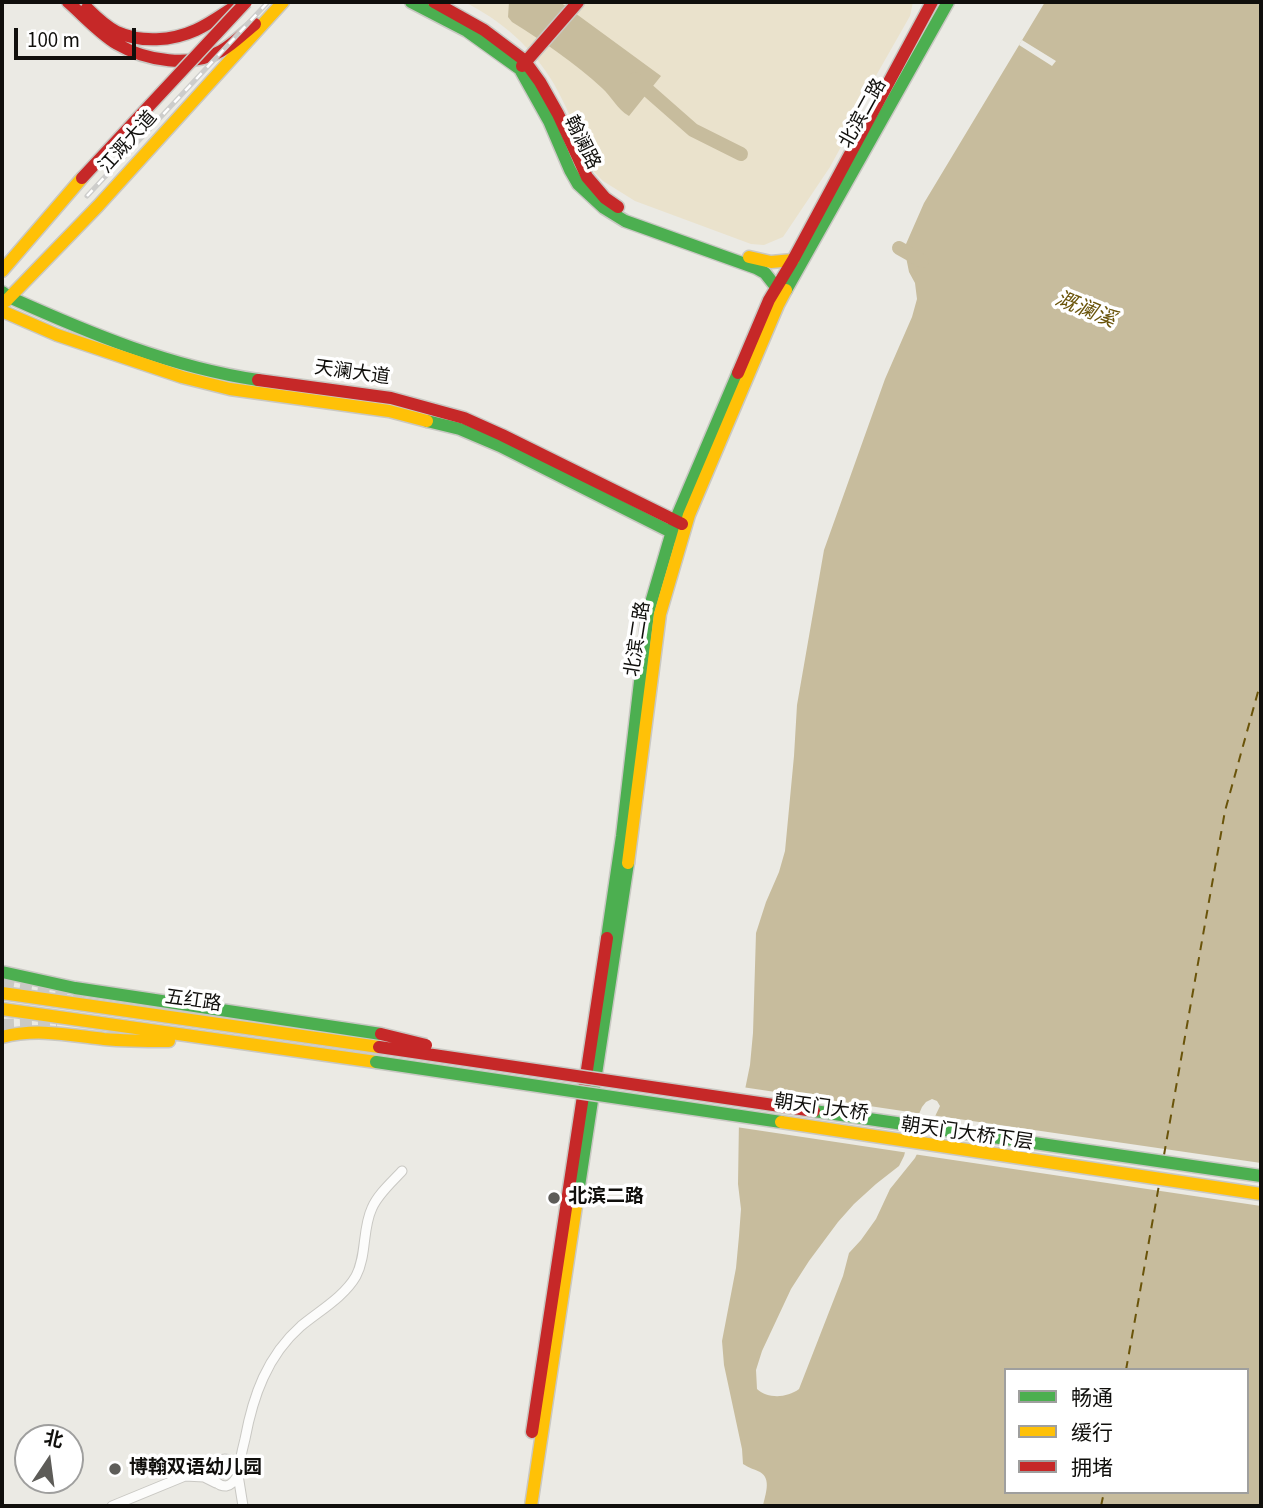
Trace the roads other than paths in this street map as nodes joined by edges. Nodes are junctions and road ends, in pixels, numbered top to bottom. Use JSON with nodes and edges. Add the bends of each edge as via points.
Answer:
{"nodes":[{"id":1,"x":68,"y":2,"type":"edge"},
{"id":2,"x":80,"y":2,"type":"edge"},
{"id":3,"x":244,"y":2,"type":"edge"},
{"id":4,"x":283,"y":2,"type":"edge"},
{"id":5,"x":411,"y":2,"type":"edge"},
{"id":6,"x":434,"y":2,"type":"edge"},
{"id":7,"x":578,"y":2,"type":"edge"},
{"id":8,"x":932,"y":2,"type":"edge"},
{"id":9,"x":948,"y":2,"type":"edge"},
{"id":10,"x":523,"y":65,"type":"junction"},
{"id":11,"x":793,"y":260,"type":"junction"},
{"id":12,"x":2,"y":271,"type":"edge"},
{"id":13,"x":776,"y":288,"type":"junction"},
{"id":14,"x":4,"y":302,"type":"edge"},
{"id":15,"x":678,"y":529,"type":"junction"},
{"id":16,"x":2,"y":962,"type":"edge"},
{"id":17,"x":2,"y":972,"type":"edge"},
{"id":18,"x":75,"y":988,"type":"junction"},
{"id":19,"x":2,"y":993,"type":"edge"},
{"id":20,"x":2,"y":1009,"type":"edge"},
{"id":21,"x":2,"y":1037,"type":"edge"},
{"id":22,"x":218,"y":1040,"type":"junction"},
{"id":23,"x":380,"y":1041,"type":"junction"},
{"id":24,"x":376,"y":1064,"type":"joint"},
{"id":25,"x":402,"y":1171,"type":"dead end"},
{"id":26,"x":1261,"y":1171,"type":"edge"},
{"id":27,"x":1261,"y":1176,"type":"edge"},
{"id":28,"x":1261,"y":1196,"type":"edge"},
{"id":29,"x":247,"y":1428,"type":"junction"},
{"id":30,"x":219,"y":1461,"type":"junction"},
{"id":31,"x":238,"y":1473,"type":"junction"},
{"id":32,"x":186,"y":1476,"type":"junction"},
{"id":33,"x":219,"y":1484,"type":"junction"},
{"id":34,"x":112,"y":1506,"type":"edge"},
{"id":35,"x":241,"y":1506,"type":"edge"},
{"id":36,"x":521,"y":1506,"type":"edge"},
{"id":37,"x":531,"y":1506,"type":"edge"}],
"edges":[{"from":1,"to":4,"type":"main road","via":[[103,34],[129,50],[181,60],[220,51]]},
{"from":2,"to":3,"type":"main road","via":[[121,33],[162,39],[194,31]]},
{"from":3,"to":12,"type":"main road","name":"江溉大道","bridge":true},
{"from":4,"to":14,"type":"main road","name":"江溉大道"},
{"from":5,"to":10,"type":"main road","name":"翰澜路"},
{"from":6,"to":10,"type":"main road","name":"翰澜路","via":[[495,36]]},
{"from":7,"to":10,"type":"main road"},
{"from":8,"to":11,"type":"main road","name":"北滨二路"},
{"from":9,"to":15,"type":"main road","name":"北滨二路","via":[[778,306]]},
{"from":10,"to":11,"type":"main road","name":"翰澜路","via":[[553,105],[585,177],[609,201],[649,222],[759,261],[779,264]]},
{"from":10,"to":13,"type":"main road","name":"翰澜路","via":[[570,170],[604,208],[625,221],[757,268]]},
{"from":11,"to":13,"type":"main road","name":"北滨二路"},
{"from":13,"to":15,"type":"main road","name":"北滨二路"},
{"from":14,"to":15,"type":"main road","name":"天澜大道","via":[[183,365],[391,398],[464,418]]},
{"from":15,"to":36,"type":"main road","name":"北滨二路","via":[[649,613],[622,836]]},
{"from":15,"to":37,"type":"main road","name":"北滨二路","via":[[660,614],[632,837]]},
{"from":16,"to":18,"type":"main road"},
{"from":17,"to":18,"type":"main road"},
{"from":18,"to":23,"type":"main road"},
{"from":19,"to":23,"type":"main road","name":"五红路"},
{"from":20,"to":22,"type":"main road","name":"五红路"},
{"from":21,"to":22,"type":"main road","via":[[39,1031],[141,1041]]},
{"from":22,"to":24,"type":"main road","name":"五红路"},
{"from":23,"to":26,"type":"main road","name":"朝天门大桥下层","bridge":true},
{"from":23,"to":27,"type":"main road","name":"朝天门大桥","bridge":true,"via":[[520,1069]]},
{"from":24,"to":28,"type":"main road","name":"朝天门大桥","bridge":true},
{"from":25,"to":29,"type":"street","via":[[373,1206],[355,1277],[273,1358],[256,1390]]},
{"from":29,"to":30,"type":"street","via":[[237,1453]]},
{"from":29,"to":31,"type":"street"},
{"from":30,"to":31,"type":"street","via":[[228,1459]]},
{"from":30,"to":32,"type":"street"},
{"from":30,"to":33,"type":"street","via":[[211,1471]]},
{"from":31,"to":33,"type":"street","via":[[230,1485]]},
{"from":31,"to":35,"type":"street"},
{"from":32,"to":33,"type":"street"},
{"from":32,"to":34,"type":"street"},
{"from":33,"to":35,"type":"street","via":[[232,1492]]}]}
